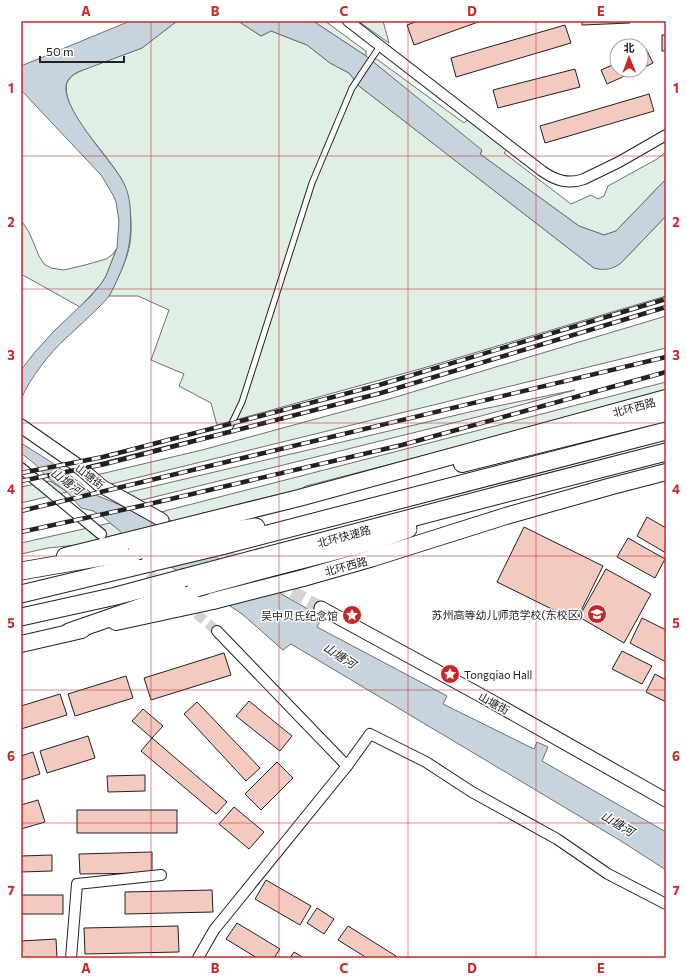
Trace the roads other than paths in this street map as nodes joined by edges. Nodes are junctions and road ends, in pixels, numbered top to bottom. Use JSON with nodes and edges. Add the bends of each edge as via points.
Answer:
{"nodes":[{"id":1,"x":348,"y":21,"type":"edge"},
{"id":2,"x":380,"y":46,"type":"junction"},
{"id":3,"x":666,"y":135,"type":"edge"},
{"id":4,"x":666,"y":398,"type":"edge"},
{"id":5,"x":666,"y":414,"type":"edge"},
{"id":6,"x":21,"y":426,"type":"edge"},
{"id":7,"x":666,"y":431,"type":"edge"},
{"id":8,"x":666,"y":452,"type":"edge"},
{"id":9,"x":77,"y":465,"type":"junction"},
{"id":10,"x":21,"y":468,"type":"edge"},
{"id":11,"x":666,"y":472,"type":"edge"},
{"id":12,"x":299,"y":498,"type":"junction"},
{"id":13,"x":162,"y":520,"type":"dead end"},
{"id":14,"x":213,"y":533,"type":"junction"},
{"id":15,"x":101,"y":534,"type":"dead end"},
{"id":16,"x":132,"y":546,"type":"junction"},
{"id":17,"x":21,"y":568,"type":"edge"},
{"id":18,"x":21,"y":571,"type":"edge"},
{"id":19,"x":190,"y":583,"type":"junction"},
{"id":20,"x":21,"y":594,"type":"edge"},
{"id":21,"x":321,"y":608,"type":"tunnel mouth"},
{"id":22,"x":21,"y":617,"type":"edge"},
{"id":23,"x":69,"y":632,"type":"junction"},
{"id":24,"x":217,"y":632,"type":"tunnel mouth"},
{"id":25,"x":21,"y":644,"type":"edge"},
{"id":26,"x":347,"y":766,"type":"junction"},
{"id":27,"x":666,"y":800,"type":"edge"},
{"id":28,"x":161,"y":875,"type":"dead end"},
{"id":29,"x":666,"y":904,"type":"edge"},
{"id":30,"x":71,"y":958,"type":"edge"},
{"id":31,"x":198,"y":958,"type":"edge"}],
"edges":[{"from":1,"to":2,"type":"street"},
{"from":2,"to":3,"type":"street","via":[[542,171],[563,181],[584,179]]},
{"from":2,"to":9,"type":"lane","via":[[355,83],[340,113],[312,183],[242,402],[230,427]]},
{"from":4,"to":12,"type":"main road","name":"北环西路"},
{"from":5,"to":12,"type":"main road","via":[[403,478]]},
{"from":6,"to":9,"type":"street","name":"山塘街"},
{"from":7,"to":14,"type":"highway","name":"北环快速路","via":[[327,518]]},
{"from":8,"to":19,"type":"highway","bridge":true,"via":[[499,494],[374,541],[266,563]]},
{"from":9,"to":13,"type":"street","name":"山塘街","via":[[101,486]]},
{"from":10,"to":15,"type":"street"},
{"from":11,"to":23,"type":"main road","name":"北环西路","bridge":true,"via":[[506,516],[303,578],[213,601]]},
{"from":12,"to":14,"type":"main road","name":"北环西路"},
{"from":14,"to":16,"type":"highway","bridge":true},
{"from":14,"to":20,"type":"highway","bridge":true,"via":[[150,563]]},
{"from":16,"to":17,"type":"main road"},
{"from":16,"to":18,"type":"highway"},
{"from":19,"to":22,"type":"highway"},
{"from":19,"to":23,"type":"highway"},
{"from":21,"to":27,"type":"street","name":"山塘街"},
{"from":23,"to":25,"type":"main road","name":"北环西路"},
{"from":24,"to":26,"type":"street"},
{"from":26,"to":29,"type":"street","via":[[370,734],[426,762],[472,792],[557,839],[608,874]]},
{"from":26,"to":31,"type":"street","via":[[214,930]]},
{"from":28,"to":30,"type":"street","via":[[77,884]]}]}
